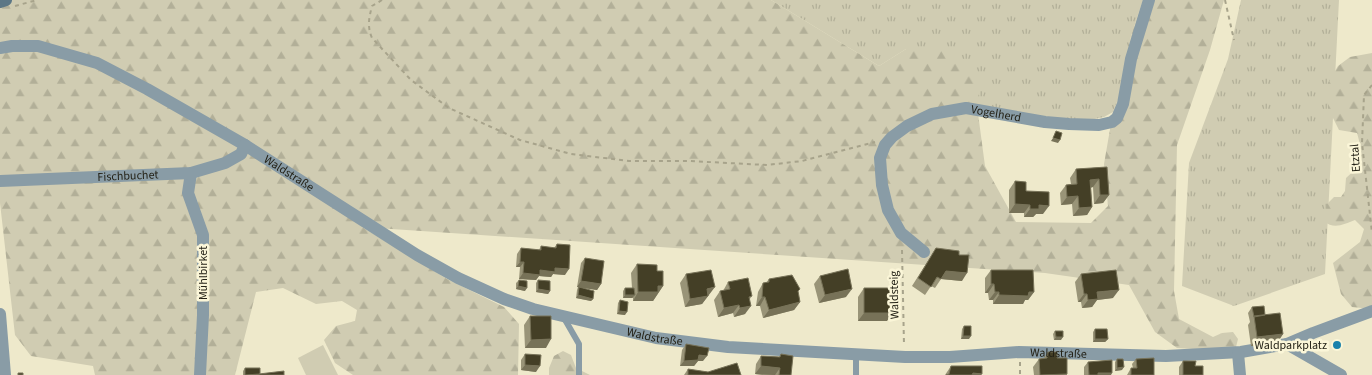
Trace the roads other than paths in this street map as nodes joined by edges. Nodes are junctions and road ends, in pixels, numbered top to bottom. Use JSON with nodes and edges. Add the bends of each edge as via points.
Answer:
{"nodes":[{"id":1,"x":1149,"y":0,"type":"edge"},
{"id":2,"x":0,"y":2,"type":"edge"},
{"id":3,"x":10,"y":3,"type":"edge"},
{"id":4,"x":0,"y":48,"type":"edge"},
{"id":5,"x":245,"y":145,"type":"junction"},
{"id":6,"x":191,"y":173,"type":"junction"},
{"id":7,"x":0,"y":181,"type":"edge"},
{"id":8,"x":924,"y":252,"type":"dead end"},
{"id":9,"x":1372,"y":311,"type":"edge"},
{"id":10,"x":0,"y":314,"type":"edge"},
{"id":11,"x":562,"y":316,"type":"junction"},
{"id":12,"x":1287,"y":344,"type":"junction"},
{"id":13,"x":1238,"y":352,"type":"junction"},
{"id":14,"x":856,"y":354,"type":"junction"},
{"id":15,"x":5,"y":375,"type":"edge"},
{"id":16,"x":200,"y":375,"type":"edge"},
{"id":17,"x":579,"y":375,"type":"edge"},
{"id":18,"x":856,"y":375,"type":"edge"},
{"id":19,"x":1240,"y":375,"type":"edge"},
{"id":20,"x":1341,"y":375,"type":"edge"}],
"edges":[{"from":1,"to":8,"type":"street","name":"Vogelherd","via":[[1131,59],[1123,104],[1112,122],[1099,125],[1045,122],[966,108],[932,114],[892,137],[881,153],[880,171],[888,210],[901,234]]},
{"from":2,"to":3,"type":"main road"},
{"from":4,"to":5,"type":"street","name":"Waldstraße","via":[[38,46],[97,64]]},
{"from":5,"to":6,"type":"street","name":"Fischbuchet","via":[[241,154],[225,163]]},
{"from":5,"to":11,"type":"street","name":"Waldstraße","via":[[458,278],[504,299]]},
{"from":6,"to":7,"type":"street","name":"Fischbuchet"},
{"from":6,"to":16,"type":"street","name":"Mühlbirket","via":[[188,193],[203,235]]},
{"from":9,"to":12,"type":"street","name":"Waldstraße"},
{"from":10,"to":15,"type":"street"},
{"from":11,"to":14,"type":"street","name":"Waldstraße","via":[[656,338],[694,343]]},
{"from":11,"to":17,"type":"lane","via":[[579,344]]},
{"from":12,"to":13,"type":"street","name":"Waldstraße"},
{"from":12,"to":20,"type":"street"},
{"from":13,"to":14,"type":"street","name":"Waldstraße","via":[[1166,356],[1020,352],[950,357]]},
{"from":13,"to":19,"type":"street"},
{"from":14,"to":18,"type":"lane"}]}
